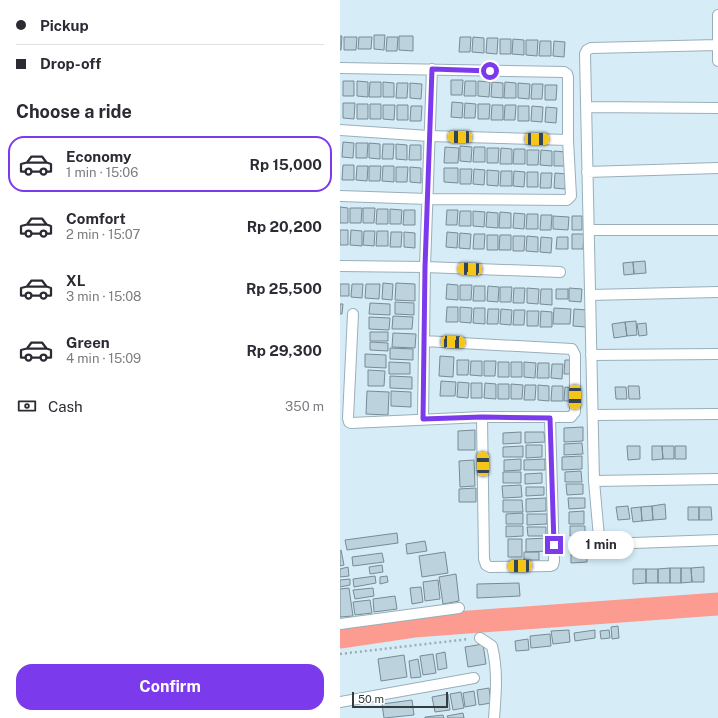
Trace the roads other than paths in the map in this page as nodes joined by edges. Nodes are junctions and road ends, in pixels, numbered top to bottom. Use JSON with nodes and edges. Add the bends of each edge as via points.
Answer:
{"nodes":[{"id":1,"x":718,"y":16,"type":"edge"},
{"id":2,"x":718,"y":45,"type":"edge"},
{"id":3,"x":718,"y":61,"type":"edge"},
{"id":4,"x":340,"y":68,"type":"edge"},
{"id":5,"x":432,"y":69,"type":"junction"},
{"id":6,"x":586,"y":107,"type":"junction"},
{"id":7,"x":718,"y":108,"type":"edge"},
{"id":8,"x":340,"y":130,"type":"edge"},
{"id":9,"x":429,"y":136,"type":"junction"},
{"id":10,"x":568,"y":140,"type":"junction"},
{"id":11,"x":718,"y":168,"type":"edge"},
{"id":12,"x":587,"y":172,"type":"junction"},
{"id":13,"x":340,"y":196,"type":"edge"},
{"id":14,"x":428,"y":199,"type":"junction"},
{"id":15,"x":589,"y":230,"type":"junction"},
{"id":16,"x":718,"y":230,"type":"edge"},
{"id":17,"x":340,"y":266,"type":"edge"},
{"id":18,"x":425,"y":267,"type":"junction"},
{"id":19,"x":560,"y":272,"type":"dead end"},
{"id":20,"x":718,"y":292,"type":"edge"},
{"id":21,"x":590,"y":295,"type":"junction"},
{"id":22,"x":353,"y":314,"type":"dead end"},
{"id":23,"x":424,"y":341,"type":"junction"},
{"id":24,"x":718,"y":354,"type":"edge"},
{"id":25,"x":592,"y":355,"type":"junction"},
{"id":26,"x":718,"y":414,"type":"edge"},
{"id":27,"x":593,"y":415,"type":"junction"},
{"id":28,"x":482,"y":417,"type":"junction"},
{"id":29,"x":550,"y":418,"type":"junction"},
{"id":30,"x":423,"y":419,"type":"junction"},
{"id":31,"x":718,"y":479,"type":"edge"},
{"id":32,"x":594,"y":481,"type":"junction"},
{"id":33,"x":718,"y":540,"type":"edge"},
{"id":34,"x":459,"y":608,"type":"dead end"},
{"id":35,"x":340,"y":624,"type":"edge"},
{"id":36,"x":480,"y":638,"type":"road end"},
{"id":37,"x":474,"y":678,"type":"dead end"},
{"id":38,"x":340,"y":702,"type":"edge"},
{"id":39,"x":494,"y":718,"type":"edge"}],
"edges":[{"from":1,"to":2,"type":"street"},
{"from":2,"to":3,"type":"street"},
{"from":2,"to":6,"type":"street","via":[[591,48],[585,54]]},
{"from":4,"to":5,"type":"street"},
{"from":5,"to":9,"type":"street"},
{"from":5,"to":10,"type":"street","via":[[564,72],[568,77]]},
{"from":6,"to":7,"type":"street"},
{"from":6,"to":12,"type":"street"},
{"from":8,"to":9,"type":"street"},
{"from":9,"to":10,"type":"street"},
{"from":9,"to":14,"type":"street"},
{"from":10,"to":14,"type":"street","via":[[571,196],[567,200]]},
{"from":11,"to":12,"type":"street"},
{"from":12,"to":15,"type":"street"},
{"from":13,"to":14,"type":"street"},
{"from":14,"to":18,"type":"street"},
{"from":15,"to":16,"type":"street"},
{"from":15,"to":21,"type":"street"},
{"from":17,"to":18,"type":"street"},
{"from":18,"to":19,"type":"street"},
{"from":18,"to":23,"type":"street"},
{"from":20,"to":21,"type":"street"},
{"from":21,"to":25,"type":"street"},
{"from":22,"to":30,"type":"street","via":[[349,422]]},
{"from":23,"to":29,"type":"street","via":[[572,349],[575,355],[575,412],[571,416]]},
{"from":23,"to":30,"type":"street"},
{"from":24,"to":25,"type":"street"},
{"from":25,"to":27,"type":"street"},
{"from":26,"to":27,"type":"street"},
{"from":27,"to":32,"type":"street"},
{"from":28,"to":29,"type":"street"},
{"from":28,"to":29,"type":"street","via":[[484,560],[490,567],[553,565]]},
{"from":28,"to":30,"type":"street"},
{"from":31,"to":32,"type":"street"},
{"from":32,"to":33,"type":"street","via":[[599,537],[605,544]]},
{"from":34,"to":35,"type":"street"},
{"from":36,"to":39,"type":"street","via":[[492,646],[496,660]]},
{"from":37,"to":38,"type":"street"}]}
